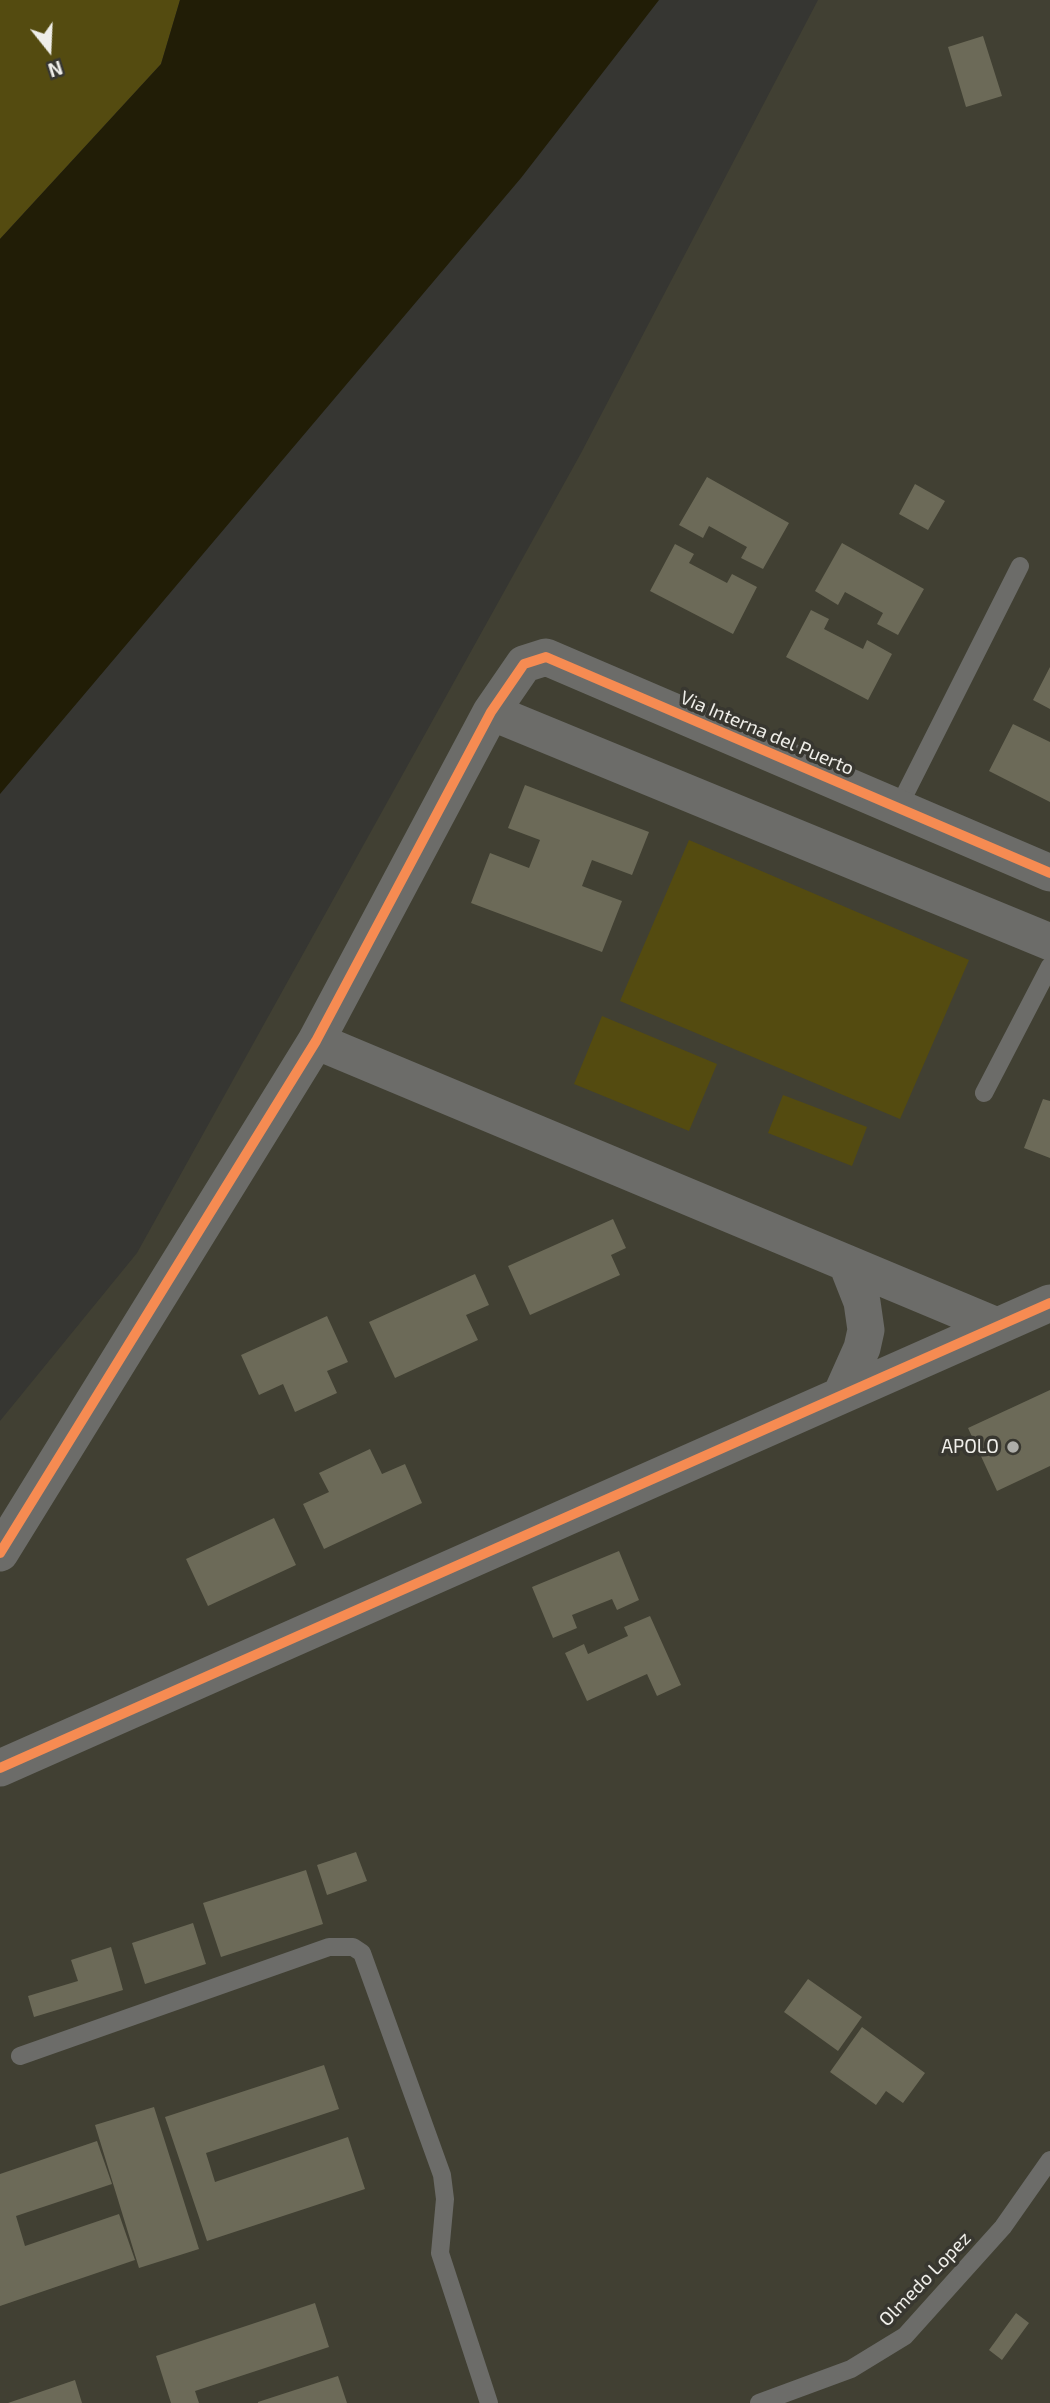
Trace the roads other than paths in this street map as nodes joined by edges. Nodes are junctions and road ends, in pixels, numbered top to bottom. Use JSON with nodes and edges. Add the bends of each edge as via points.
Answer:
{"nodes":[{"id":1,"x":1020,"y":566,"type":"dead end"},
{"id":2,"x":491,"y":712,"type":"junction"},
{"id":3,"x":898,"y":808,"type":"junction"},
{"id":4,"x":1050,"y":873,"type":"edge"},
{"id":5,"x":1050,"y":942,"type":"edge"},
{"id":6,"x":1050,"y":966,"type":"edge"},
{"id":7,"x":316,"y":1041,"type":"junction"},
{"id":8,"x":984,"y":1093,"type":"dead end"},
{"id":9,"x":847,"y":1264,"type":"junction"},
{"id":10,"x":1050,"y":1303,"type":"edge"},
{"id":11,"x":997,"y":1326,"type":"junction"},
{"id":12,"x":841,"y":1395,"type":"junction"},
{"id":13,"x":0,"y":1553,"type":"edge"},
{"id":14,"x":0,"y":1768,"type":"edge"},
{"id":15,"x":19,"y":2056,"type":"dead end"},
{"id":16,"x":1050,"y":2160,"type":"edge"},
{"id":17,"x":489,"y":2403,"type":"edge"},
{"id":18,"x":759,"y":2403,"type":"edge"}],
"edges":[{"from":1,"to":3,"type":"lane"},
{"from":2,"to":3,"type":"street","name":"Via Interna del Puerto","via":[[524,664],[546,657]]},
{"from":2,"to":5,"type":"street"},
{"from":2,"to":7,"type":"street","name":"Via Interna del Puerto"},
{"from":3,"to":4,"type":"street","name":"Via Interna del Puerto"},
{"from":6,"to":8,"type":"lane"},
{"from":7,"to":9,"type":"street"},
{"from":7,"to":13,"type":"street","name":"Via Interna del Puerto"},
{"from":9,"to":11,"type":"street"},
{"from":9,"to":12,"type":"street","via":[[862,1302],[866,1330]]},
{"from":10,"to":11,"type":"street"},
{"from":11,"to":12,"type":"street"},
{"from":12,"to":14,"type":"street"},
{"from":15,"to":17,"type":"lane","via":[[329,1947],[353,1947],[362,1953],[442,2175],[445,2199],[440,2253]]},
{"from":16,"to":18,"type":"lane","name":"Olmedo Lopez","via":[[1003,2227],[905,2336],[851,2369]]}]}
